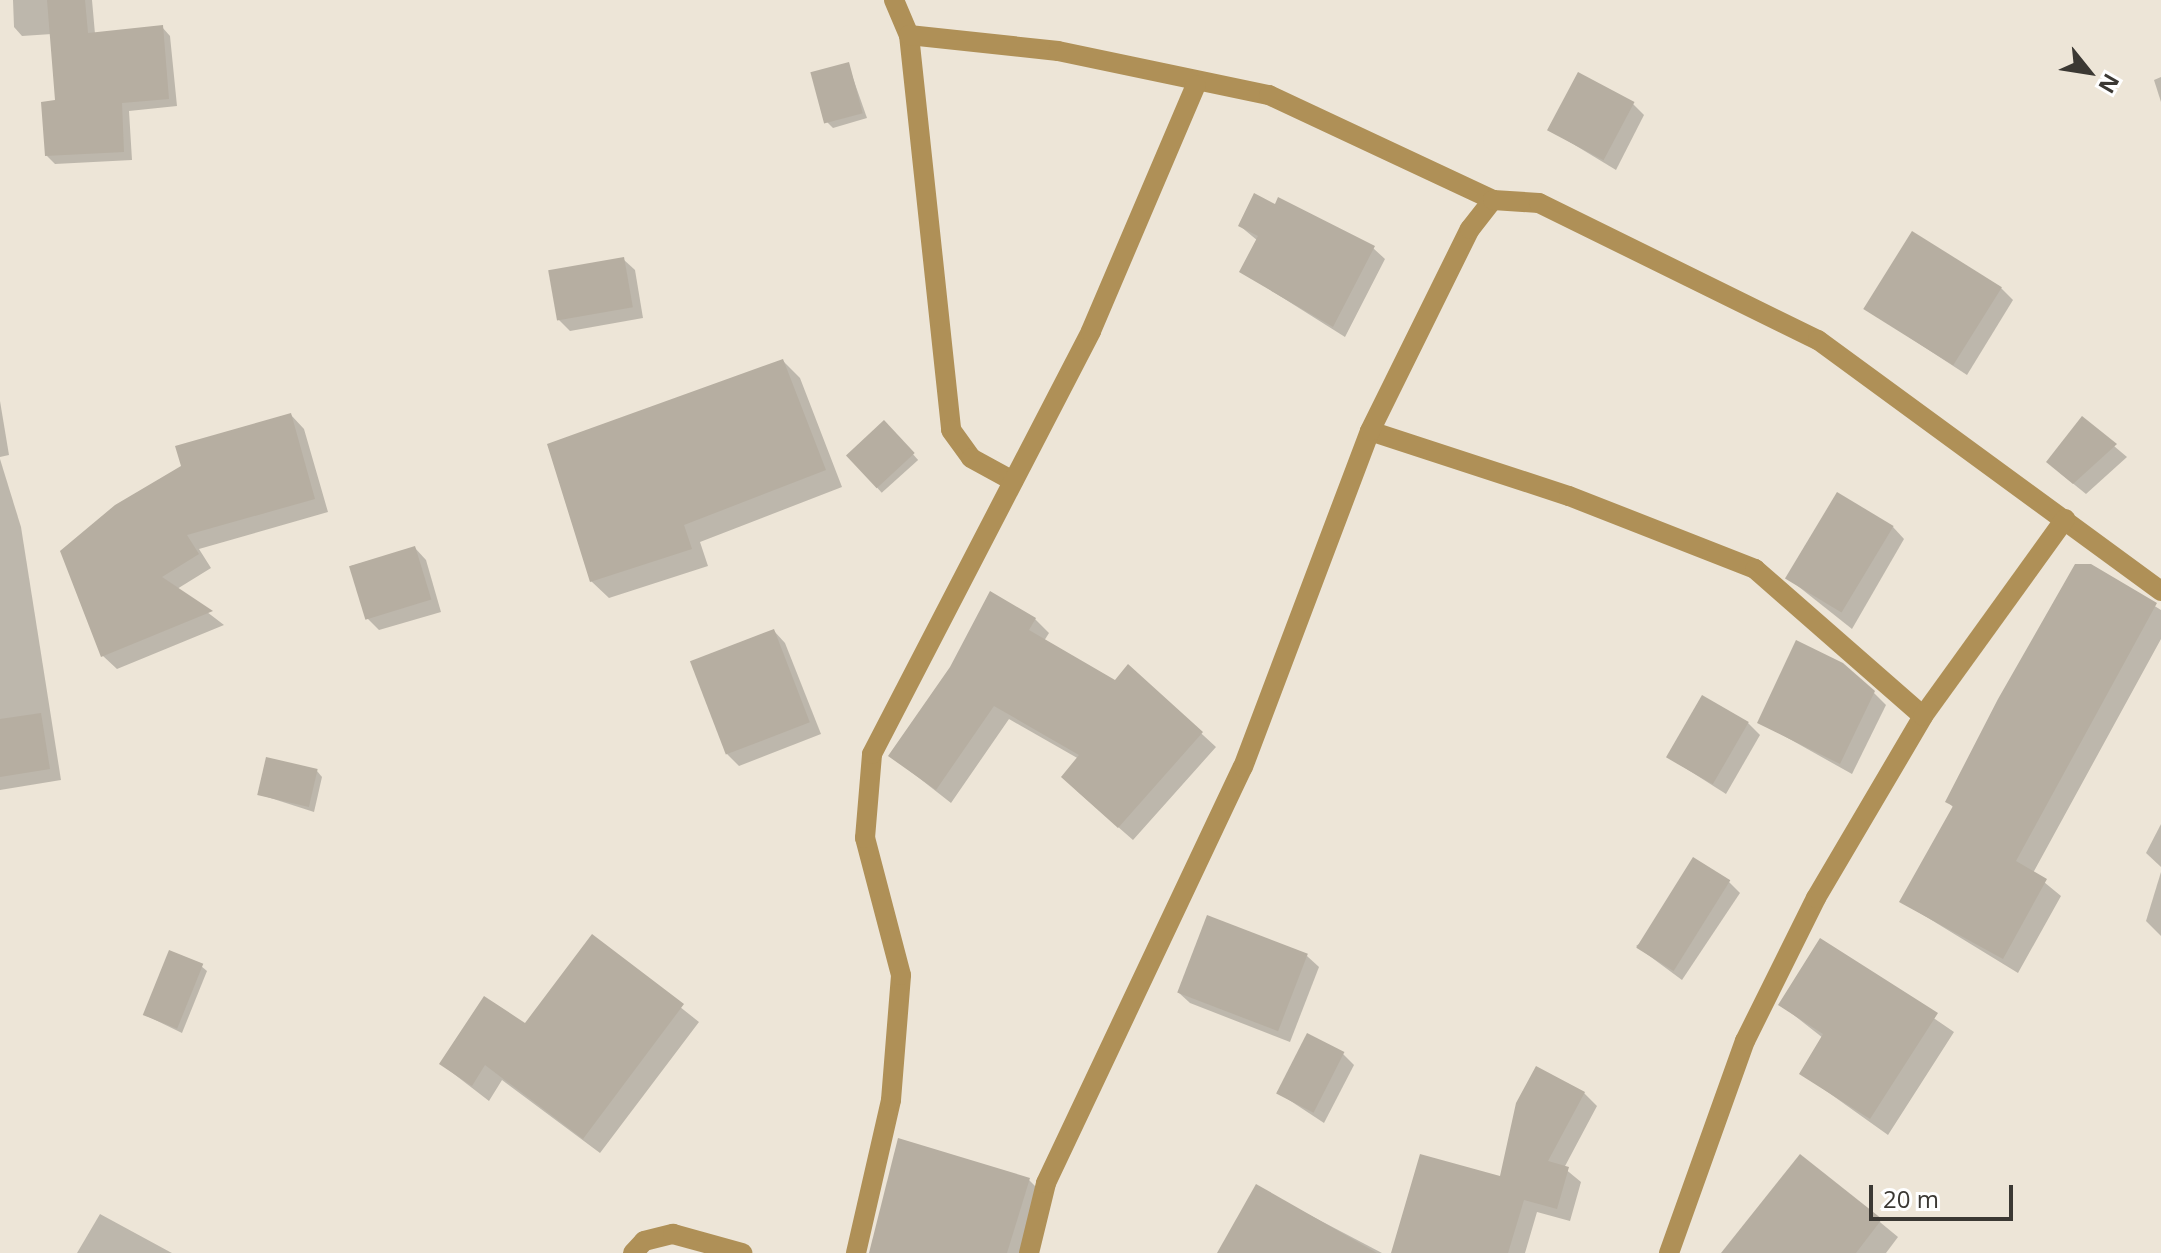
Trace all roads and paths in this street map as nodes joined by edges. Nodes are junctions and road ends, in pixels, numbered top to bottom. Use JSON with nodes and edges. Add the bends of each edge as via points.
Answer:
{"nodes":[{"id":1,"x":894,"y":0,"type":"edge"},
{"id":2,"x":909,"y":35,"type":"junction"},
{"id":3,"x":1196,"y":85,"type":"junction"},
{"id":4,"x":1493,"y":200,"type":"junction"},
{"id":5,"x":1370,"y":431,"type":"junction"},
{"id":6,"x":1013,"y":481,"type":"junction"},
{"id":7,"x":2065,"y":519,"type":"junction"},
{"id":8,"x":2161,"y":591,"type":"edge"},
{"id":9,"x":1923,"y":716,"type":"junction"},
{"id":10,"x":633,"y":1253,"type":"edge"},
{"id":11,"x":742,"y":1253,"type":"edge"},
{"id":12,"x":856,"y":1253,"type":"edge"},
{"id":13,"x":1029,"y":1253,"type":"edge"},
{"id":14,"x":1669,"y":1253,"type":"edge"}],
"edges":[{"from":1,"to":2,"type":"street"},
{"from":2,"to":3,"type":"street","via":[[1058,51]]},
{"from":2,"to":6,"type":"street","via":[[951,430],[971,458]]},
{"from":3,"to":4,"type":"street","via":[[1269,95]]},
{"from":3,"to":6,"type":"street","via":[[1091,331]]},
{"from":4,"to":5,"type":"street","via":[[1470,229]]},
{"from":4,"to":7,"type":"street","via":[[1539,203],[1818,340]]},
{"from":5,"to":9,"type":"street","via":[[1569,496],[1755,569]]},
{"from":5,"to":13,"type":"street","via":[[1243,767],[1046,1183]]},
{"from":6,"to":12,"type":"street","via":[[872,754],[865,838],[901,975],[891,1100]]},
{"from":7,"to":8,"type":"street"},
{"from":7,"to":9,"type":"street"},
{"from":9,"to":14,"type":"street","via":[[1816,898],[1745,1041]]},
{"from":10,"to":11,"type":"street","via":[[644,1241],[673,1234]]}]}
